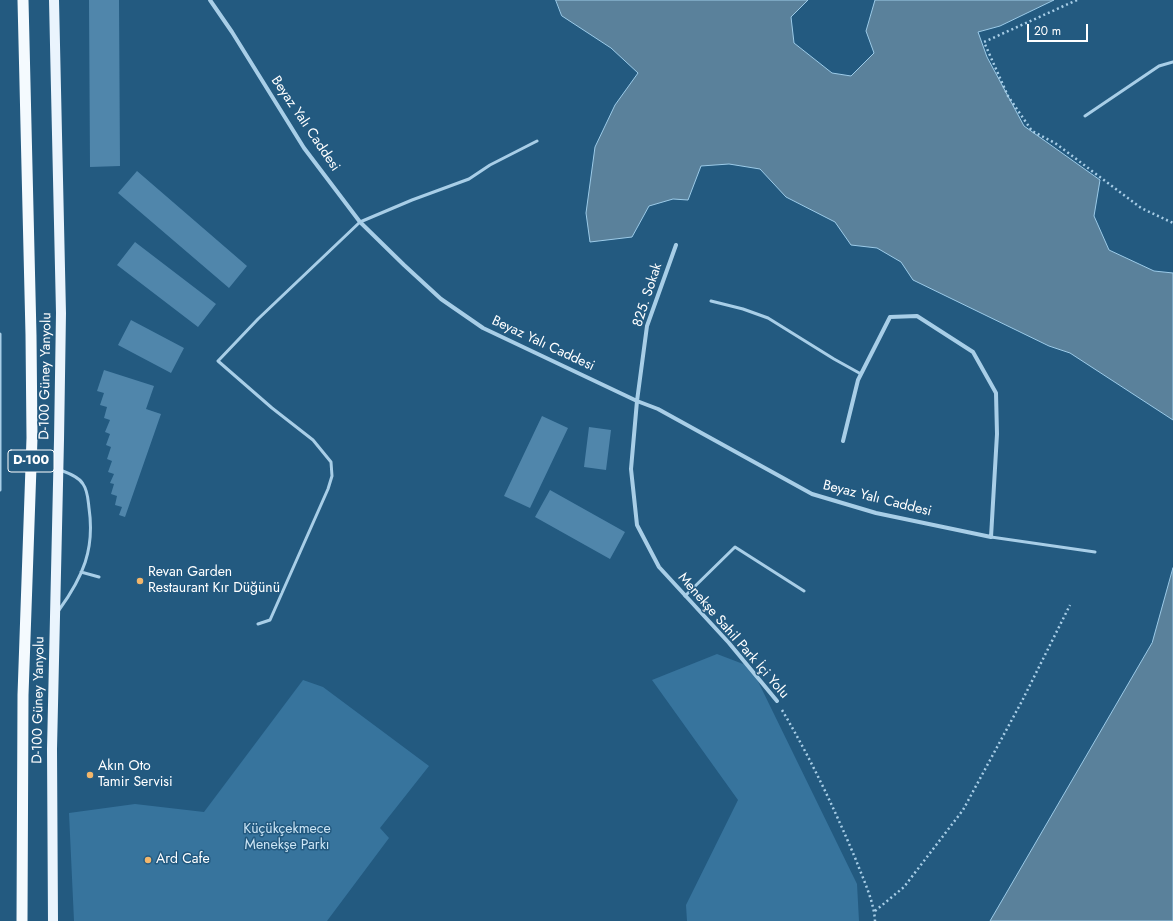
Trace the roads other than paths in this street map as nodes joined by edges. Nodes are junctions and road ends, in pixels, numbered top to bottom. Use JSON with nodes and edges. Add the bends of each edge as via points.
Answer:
{"nodes":[{"id":1,"x":23,"y":0,"type":"edge"},
{"id":2,"x":54,"y":0,"type":"edge"},
{"id":3,"x":210,"y":0,"type":"edge"},
{"id":4,"x":1173,"y":62,"type":"edge"},
{"id":5,"x":1085,"y":116,"type":"dead end"},
{"id":6,"x":537,"y":141,"type":"dead end"},
{"id":7,"x":360,"y":222,"type":"junction"},
{"id":8,"x":676,"y":245,"type":"dead end"},
{"id":9,"x":711,"y":301,"type":"dead end"},
{"id":10,"x":0,"y":334,"type":"edge"},
{"id":11,"x":861,"y":374,"type":"junction"},
{"id":12,"x":637,"y":401,"type":"junction"},
{"id":13,"x":843,"y":441,"type":"dead end"},
{"id":14,"x":59,"y":469,"type":"junction"},
{"id":15,"x":0,"y":490,"type":"edge"},
{"id":16,"x":991,"y":537,"type":"junction"},
{"id":17,"x":1095,"y":552,"type":"dead end"},
{"id":18,"x":81,"y":572,"type":"junction"},
{"id":19,"x":99,"y":577,"type":"dead end"},
{"id":20,"x":804,"y":591,"type":"dead end"},
{"id":21,"x":685,"y":596,"type":"junction"},
{"id":22,"x":55,"y":615,"type":"junction"},
{"id":23,"x":258,"y":624,"type":"dead end"},
{"id":24,"x":777,"y":702,"type":"road end"},
{"id":25,"x":22,"y":921,"type":"edge"},
{"id":26,"x":52,"y":921,"type":"edge"}],
"edges":[{"from":1,"to":25,"type":"highway","number":"D-100","via":[[32,438],[22,695]]},
{"from":2,"to":14,"type":"main road","name":"D-100 Güney Yanyolu","via":[[61,313]]},
{"from":3,"to":7,"type":"street","name":"Beyaz Yalı Caddesi","via":[[304,148]]},
{"from":4,"to":5,"type":"lane","via":[[1159,66]]},
{"from":6,"to":7,"type":"lane","via":[[469,179]]},
{"from":7,"to":12,"type":"street","name":"Beyaz Yalı Caddesi","via":[[441,299],[483,328]]},
{"from":7,"to":23,"type":"lane","via":[[258,319],[218,361],[313,440],[331,462],[332,476],[322,505],[270,620]]},
{"from":8,"to":12,"type":"street","name":"825. Sokak","via":[[647,326]]},
{"from":9,"to":11,"type":"lane","via":[[768,318]]},
{"from":10,"to":15,"type":"lane"},
{"from":11,"to":13,"type":"street"},
{"from":11,"to":16,"type":"street","via":[[890,317],[917,316],[973,352],[996,393],[997,434]]},
{"from":12,"to":16,"type":"street","name":"Beyaz Yalı Caddesi","via":[[658,409],[812,494],[876,513]]},
{"from":12,"to":21,"type":"street","name":"Menekşe Sahil Park İçi Yolu","via":[[631,469],[637,525],[659,567]]},
{"from":14,"to":18,"type":"lane","via":[[83,483],[87,493],[91,540]]},
{"from":14,"to":22,"type":"main road","name":"D-100 Güney Yanyolu"},
{"from":16,"to":17,"type":"lane"},
{"from":18,"to":19,"type":"lane"},
{"from":18,"to":22,"type":"lane"},
{"from":20,"to":21,"type":"lane","via":[[735,547]]},
{"from":21,"to":24,"type":"street","name":"Menekşe Sahil Park İçi Yolu","via":[[729,643]]},
{"from":22,"to":26,"type":"main road","name":"D-100 Güney Yanyolu"}]}
